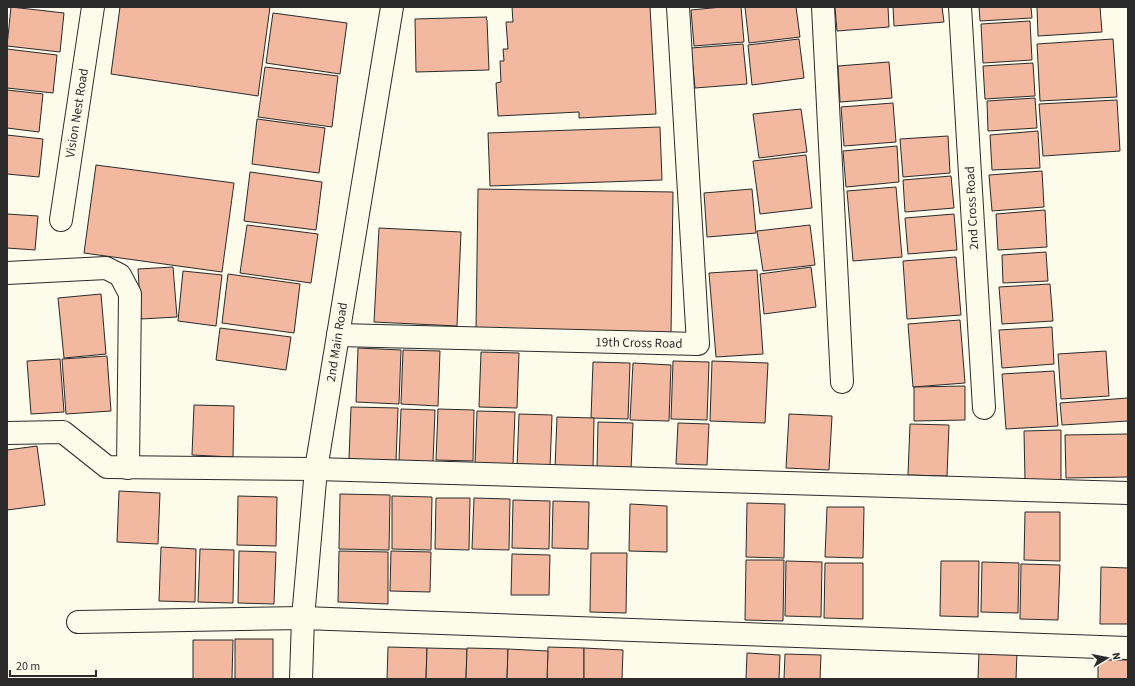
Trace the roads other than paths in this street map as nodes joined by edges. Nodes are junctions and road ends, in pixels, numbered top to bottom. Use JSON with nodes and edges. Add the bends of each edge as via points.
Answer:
{"nodes":[{"id":1,"x":93,"y":7,"type":"edge"},
{"id":2,"x":392,"y":7,"type":"edge"},
{"id":3,"x":678,"y":7,"type":"edge"},
{"id":4,"x":823,"y":7,"type":"edge"},
{"id":5,"x":960,"y":7,"type":"edge"},
{"id":6,"x":61,"y":220,"type":"dead end"},
{"id":7,"x":7,"y":273,"type":"edge"},
{"id":8,"x":338,"y":335,"type":"junction"},
{"id":9,"x":842,"y":382,"type":"dead end"},
{"id":10,"x":984,"y":408,"type":"dead end"},
{"id":11,"x":7,"y":433,"type":"edge"},
{"id":12,"x":128,"y":468,"type":"junction"},
{"id":13,"x":316,"y":469,"type":"junction"},
{"id":14,"x":1128,"y":493,"type":"edge"},
{"id":15,"x":303,"y":618,"type":"junction"},
{"id":16,"x":78,"y":622,"type":"dead end"},
{"id":17,"x":1128,"y":648,"type":"edge"},
{"id":18,"x":301,"y":679,"type":"edge"}],
"edges":[{"from":1,"to":6,"type":"street","name":"Vision Nest Road"},
{"from":2,"to":8,"type":"street","name":"2nd Main Road"},
{"from":3,"to":8,"type":"street","name":"19th Cross Road","via":[[698,344]]},
{"from":4,"to":9,"type":"street"},
{"from":5,"to":10,"type":"street","name":"2nd Cross Road"},
{"from":7,"to":12,"type":"street","via":[[106,268],[120,275],[130,294]]},
{"from":8,"to":13,"type":"street","name":"2nd Main Road"},
{"from":11,"to":12,"type":"street","via":[[63,432],[107,467]]},
{"from":12,"to":13,"type":"street"},
{"from":13,"to":14,"type":"street"},
{"from":13,"to":15,"type":"street","name":"2nd Main Road"},
{"from":15,"to":16,"type":"street"},
{"from":15,"to":17,"type":"street"},
{"from":15,"to":18,"type":"street","name":"2nd Main Road"}]}
